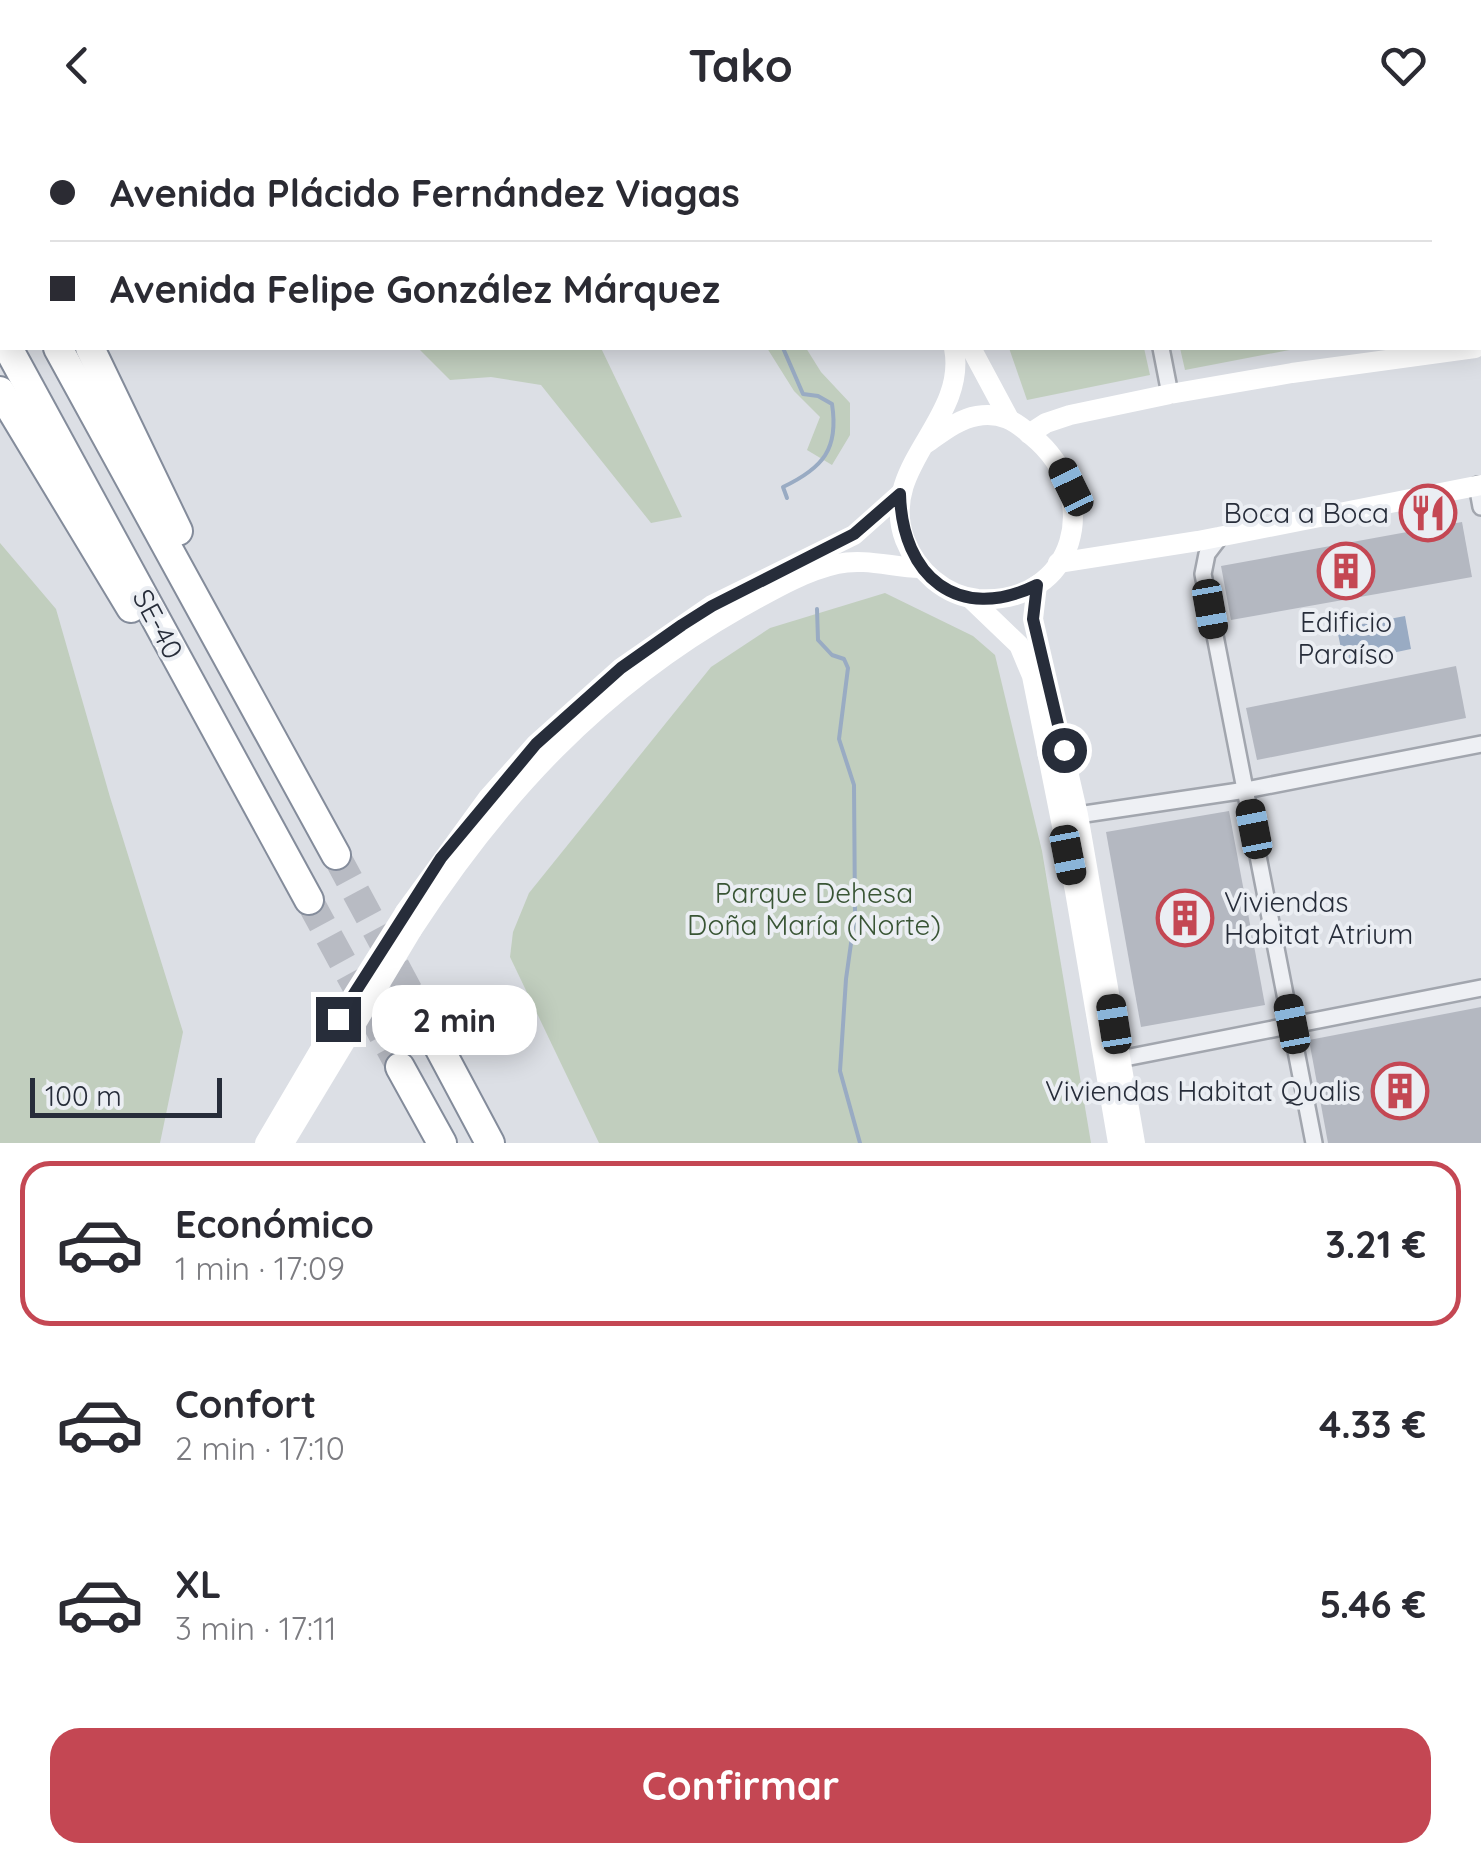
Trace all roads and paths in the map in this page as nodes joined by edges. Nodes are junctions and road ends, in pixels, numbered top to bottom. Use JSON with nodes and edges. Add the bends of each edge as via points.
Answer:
{"nodes":[{"id":1,"x":9,"y":350,"type":"edge"},
{"id":2,"x":59,"y":350,"type":"edge"},
{"id":3,"x":91,"y":350,"type":"edge"},
{"id":4,"x":954,"y":350,"type":"edge"},
{"id":5,"x":972,"y":350,"type":"edge"},
{"id":6,"x":1161,"y":350,"type":"edge"},
{"id":7,"x":1453,"y":350,"type":"edge"},
{"id":8,"x":0,"y":391,"type":"edge"},
{"id":9,"x":1170,"y":394,"type":"junction"},
{"id":10,"x":1008,"y":417,"type":"junction"},
{"id":11,"x":1030,"y":434,"type":"junction"},
{"id":12,"x":924,"y":445,"type":"junction"},
{"id":13,"x":1479,"y":485,"type":"edge"},
{"id":14,"x":900,"y":494,"type":"junction"},
{"id":15,"x":1481,"y":507,"type":"edge"},
{"id":16,"x":1220,"y":537,"type":"junction"},
{"id":17,"x":1171,"y":546,"type":"junction"},
{"id":18,"x":1058,"y":564,"type":"junction"},
{"id":19,"x":920,"y":568,"type":"junction"},
{"id":20,"x":1204,"y":574,"type":"junction"},
{"id":21,"x":1037,"y":585,"type":"junction"},
{"id":22,"x":970,"y":598,"type":"junction"},
{"id":23,"x":234,"y":671,"type":"junction"},
{"id":24,"x":203,"y":708,"type":"junction"},
{"id":25,"x":1481,"y":744,"type":"edge"},
{"id":26,"x":1246,"y":790,"type":"junction"},
{"id":27,"x":1078,"y":815,"type":"junction"},
{"id":28,"x":336,"y":855,"type":"tunnel mouth"},
{"id":29,"x":309,"y":900,"type":"tunnel mouth"},
{"id":30,"x":408,"y":921,"type":"junction"},
{"id":31,"x":1481,"y":988,"type":"edge"},
{"id":32,"x":426,"y":1023,"type":"tunnel mouth"},
{"id":33,"x":1292,"y":1024,"type":"junction"},
{"id":34,"x":343,"y":1028,"type":"junction"},
{"id":35,"x":1120,"y":1060,"type":"junction"},
{"id":36,"x":400,"y":1067,"type":"tunnel mouth"},
{"id":37,"x":265,"y":1143,"type":"edge"},
{"id":38,"x":284,"y":1143,"type":"edge"},
{"id":39,"x":442,"y":1143,"type":"edge"},
{"id":40,"x":490,"y":1143,"type":"edge"},
{"id":41,"x":1118,"y":1143,"type":"edge"},
{"id":42,"x":1135,"y":1143,"type":"edge"},
{"id":43,"x":1314,"y":1143,"type":"edge"}],
"edges":[{"from":1,"to":24,"type":"highway","name":"SE-40","number":"SE-40"},
{"from":2,"to":23,"type":"highway","name":"SE-40","number":"SE-40"},
{"from":3,"to":23,"type":"highway","via":[[195,567]]},
{"from":4,"to":12,"type":"main road","via":[[951,399]]},
{"from":5,"to":10,"type":"main road"},
{"from":6,"to":9,"type":"street"},
{"from":7,"to":9,"type":"main road"},
{"from":8,"to":24,"type":"highway","via":[[128,604]]},
{"from":9,"to":11,"type":"main road","via":[[1070,415]]},
{"from":10,"to":11,"type":"main road"},
{"from":10,"to":12,"type":"main road","via":[[976,416]]},
{"from":11,"to":18,"type":"main road","via":[[1059,463],[1071,487],[1075,514]]},
{"from":12,"to":14,"type":"main road"},
{"from":13,"to":15,"type":"street"},
{"from":13,"to":16,"type":"main road"},
{"from":14,"to":19,"type":"main road","via":[[904,538]]},
{"from":14,"to":30,"type":"main road","via":[[854,534],[712,606],[621,668],[512,771],[441,858]]},
{"from":16,"to":17,"type":"main road"},
{"from":16,"to":20,"type":"street","via":[[1207,554]]},
{"from":17,"to":18,"type":"main road"},
{"from":17,"to":20,"type":"street","via":[[1193,558]]},
{"from":18,"to":21,"type":"main road"},
{"from":19,"to":22,"type":"main road"},
{"from":19,"to":30,"type":"main road","via":[[867,562],[822,568],[720,620],[630,679],[543,760]]},
{"from":20,"to":26,"type":"street"},
{"from":21,"to":22,"type":"main road","via":[[1005,597]]},
{"from":21,"to":27,"type":"main road","via":[[1033,619]]},
{"from":22,"to":41,"type":"main road","via":[[1019,645],[1032,676]]},
{"from":23,"to":28,"type":"highway","name":"SE-40","number":"SE-40"},
{"from":24,"to":29,"type":"highway","name":"SE-40","number":"SE-40"},
{"from":25,"to":26,"type":"street"},
{"from":26,"to":27,"type":"street"},
{"from":26,"to":33,"type":"street"},
{"from":27,"to":35,"type":"main road"},
{"from":30,"to":34,"type":"main road","bridge":true},
{"from":31,"to":33,"type":"street"},
{"from":32,"to":40,"type":"highway"},
{"from":33,"to":35,"type":"street"},
{"from":33,"to":43,"type":"street"},
{"from":34,"to":37,"type":"main road"},
{"from":34,"to":38,"type":"main road"},
{"from":35,"to":42,"type":"main road"},
{"from":36,"to":39,"type":"highway"}]}
